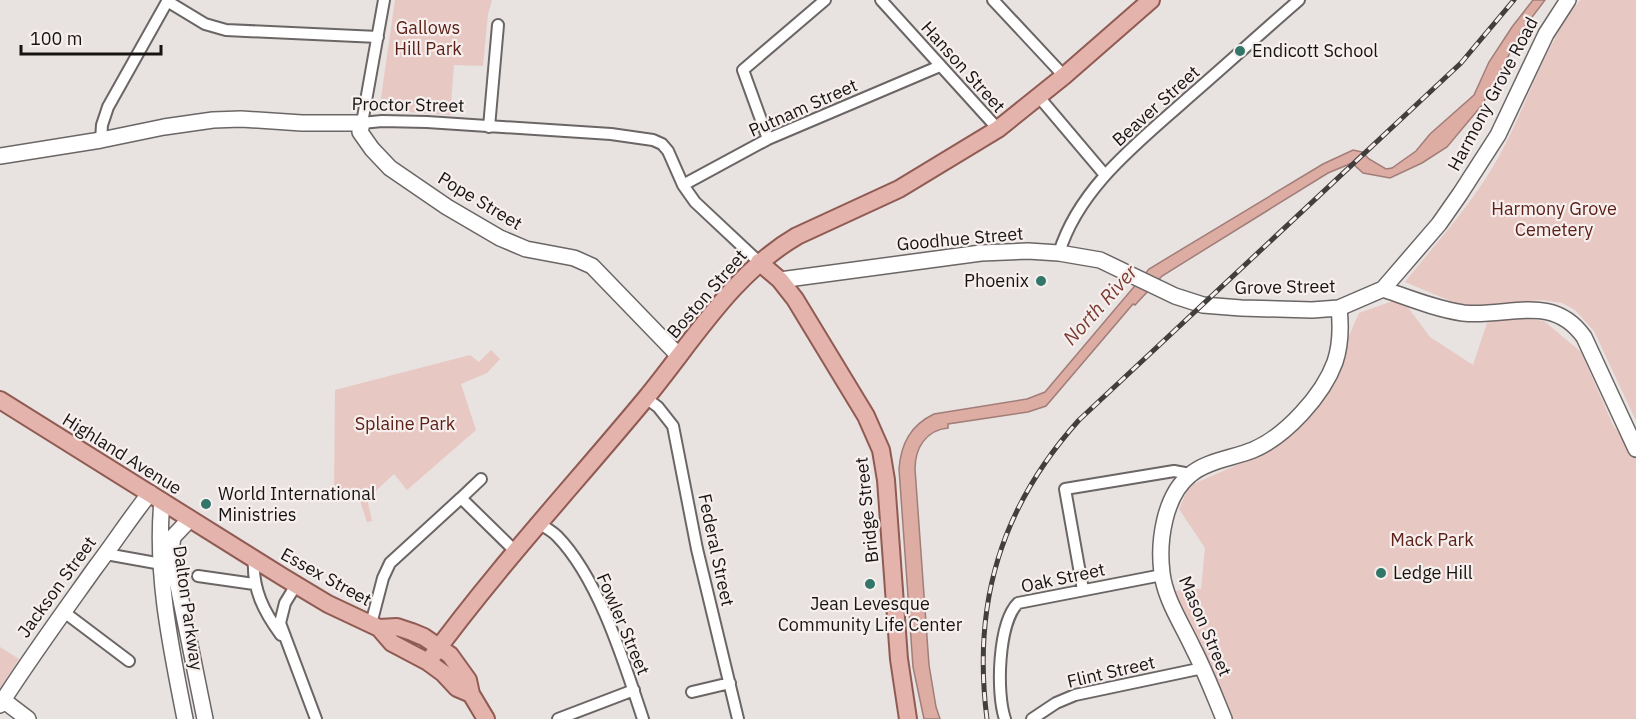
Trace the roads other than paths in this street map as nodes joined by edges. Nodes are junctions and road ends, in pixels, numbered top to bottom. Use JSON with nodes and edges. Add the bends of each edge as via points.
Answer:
{"nodes":[{"id":1,"x":167,"y":0,"type":"edge"},
{"id":2,"x":384,"y":0,"type":"edge"},
{"id":3,"x":825,"y":0,"type":"edge"},
{"id":4,"x":993,"y":0,"type":"edge"},
{"id":5,"x":1151,"y":0,"type":"edge"},
{"id":6,"x":1299,"y":0,"type":"edge"},
{"id":7,"x":1568,"y":0,"type":"edge"},
{"id":8,"x":888,"y":2,"type":"edge"},
{"id":9,"x":498,"y":25,"type":"dead end"},
{"id":10,"x":378,"y":37,"type":"junction"},
{"id":11,"x":940,"y":66,"type":"junction"},
{"id":12,"x":1064,"y":76,"type":"junction"},
{"id":13,"x":1039,"y":98,"type":"junction"},
{"id":14,"x":362,"y":123,"type":"junction"},
{"id":15,"x":489,"y":127,"type":"junction"},
{"id":16,"x":998,"y":129,"type":"junction"},
{"id":17,"x":768,"y":139,"type":"junction"},
{"id":18,"x":101,"y":140,"type":"junction"},
{"id":19,"x":0,"y":156,"type":"edge"},
{"id":20,"x":1105,"y":176,"type":"junction"},
{"id":21,"x":683,"y":185,"type":"junction"},
{"id":22,"x":1059,"y":253,"type":"junction"},
{"id":23,"x":759,"y":262,"type":"junction"},
{"id":24,"x":1140,"y":278,"type":"joint"},
{"id":25,"x":780,"y":280,"type":"junction"},
{"id":26,"x":1383,"y":289,"type":"junction"},
{"id":27,"x":1339,"y":308,"type":"junction"},
{"id":28,"x":679,"y":356,"type":"junction"},
{"id":29,"x":646,"y":398,"type":"junction"},
{"id":30,"x":0,"y":400,"type":"edge"},
{"id":31,"x":1636,"y":449,"type":"edge"},
{"id":32,"x":1190,"y":474,"type":"junction"},
{"id":33,"x":481,"y":480,"type":"dead end"},
{"id":34,"x":156,"y":497,"type":"junction"},
{"id":35,"x":461,"y":498,"type":"junction"},
{"id":36,"x":190,"y":519,"type":"junction"},
{"id":37,"x":538,"y":523,"type":"junction"},
{"id":38,"x":515,"y":551,"type":"junction"},
{"id":39,"x":106,"y":554,"type":"junction"},
{"id":40,"x":254,"y":559,"type":"junction"},
{"id":41,"x":167,"y":564,"type":"junction"},
{"id":42,"x":1162,"y":575,"type":"junction"},
{"id":43,"x":198,"y":576,"type":"dead end"},
{"id":44,"x":254,"y":584,"type":"junction"},
{"id":45,"x":296,"y":585,"type":"junction"},
{"id":46,"x":1083,"y":590,"type":"junction"},
{"id":47,"x":64,"y":612,"type":"junction"},
{"id":48,"x":375,"y":626,"type":"junction"},
{"id":49,"x":285,"y":640,"type":"junction"},
{"id":50,"x":439,"y":647,"type":"junction"},
{"id":51,"x":129,"y":661,"type":"dead end"},
{"id":52,"x":428,"y":662,"type":"junction"},
{"id":53,"x":1203,"y":668,"type":"junction"},
{"id":54,"x":730,"y":683,"type":"junction"},
{"id":55,"x":634,"y":690,"type":"junction"},
{"id":56,"x":692,"y":692,"type":"dead end"},
{"id":57,"x":471,"y":694,"type":"junction"},
{"id":58,"x":2,"y":702,"type":"edge"},
{"id":59,"x":28,"y":719,"type":"edge"},
{"id":60,"x":185,"y":719,"type":"edge"},
{"id":61,"x":205,"y":719,"type":"edge"},
{"id":62,"x":316,"y":719,"type":"edge"},
{"id":63,"x":486,"y":719,"type":"edge"},
{"id":64,"x":558,"y":719,"type":"edge"},
{"id":65,"x":644,"y":719,"type":"edge"},
{"id":66,"x":738,"y":719,"type":"edge"},
{"id":67,"x":908,"y":719,"type":"edge"},
{"id":68,"x":1005,"y":719,"type":"edge"},
{"id":69,"x":1032,"y":719,"type":"edge"},
{"id":70,"x":1224,"y":719,"type":"edge"}],
"edges":[{"from":1,"to":10,"type":"street","via":[[199,21],[226,30]]},
{"from":1,"to":18,"type":"street","via":[[108,108]]},
{"from":2,"to":10,"type":"street"},
{"from":3,"to":17,"type":"street","via":[[743,70]]},
{"from":4,"to":12,"type":"street"},
{"from":5,"to":12,"type":"main road","name":"Boston Street"},
{"from":6,"to":20,"type":"street","name":"Beaver Street"},
{"from":7,"to":26,"type":"street","name":"Harmony Grove Road","via":[[1546,34],[1477,170]]},
{"from":8,"to":11,"type":"street","name":"Hanson Street"},
{"from":9,"to":15,"type":"street"},
{"from":10,"to":14,"type":"street"},
{"from":11,"to":16,"type":"street","name":"Hanson Street"},
{"from":11,"to":17,"type":"street","name":"Putnam Street"},
{"from":12,"to":13,"type":"main road","name":"Boston Street"},
{"from":13,"to":16,"type":"main road","name":"Boston Street"},
{"from":13,"to":20,"type":"street"},
{"from":14,"to":15,"type":"street","name":"Proctor Street","via":[[396,121]]},
{"from":14,"to":18,"type":"street","name":"Proctor Street","via":[[213,120]]},
{"from":14,"to":28,"type":"street","name":"Pope Street","via":[[360,132],[381,160],[447,207],[517,246],[574,258],[592,266]]},
{"from":15,"to":21,"type":"street","name":"Proctor Street","via":[[653,140],[668,151]]},
{"from":16,"to":23,"type":"main road","name":"Boston Street","via":[[899,189],[797,236]]},
{"from":17,"to":21,"type":"street","name":"Putnam Street"},
{"from":18,"to":19,"type":"street","name":"Proctor Street"},
{"from":20,"to":22,"type":"street","name":"Beaver Street","via":[[1076,211]]},
{"from":21,"to":23,"type":"street","name":"Proctor Street","via":[[695,202]]},
{"from":22,"to":24,"type":"street","name":"Goodhue Street","via":[[1100,260]]},
{"from":22,"to":25,"type":"street","name":"Goodhue Street","via":[[981,253]]},
{"from":23,"to":25,"type":"main road","name":"Bridge Street"},
{"from":23,"to":28,"type":"main road","name":"Boston Street"},
{"from":24,"to":27,"type":"street","name":"Grove Street","via":[[1190,301],[1214,307]]},
{"from":25,"to":67,"type":"main road","name":"Bridge Street","via":[[866,416],[881,450],[898,659]]},
{"from":26,"to":27,"type":"street","name":"Grove Street"},
{"from":26,"to":31,"type":"street","via":[[1461,312],[1530,309],[1547,310],[1566,318],[1584,337]]},
{"from":27,"to":32,"type":"street","via":[[1341,328],[1335,362],[1302,412],[1263,445]]},
{"from":28,"to":29,"type":"main road","name":"Boston Street"},
{"from":29,"to":37,"type":"main road","name":"Boston Street"},
{"from":29,"to":54,"type":"street","name":"Federal Street","via":[[673,426],[697,549]]},
{"from":30,"to":34,"type":"main road","name":"Highland Avenue"},
{"from":32,"to":42,"type":"street","name":"Mason Street","via":[[1168,510],[1162,537]]},
{"from":32,"to":46,"type":"street","via":[[1174,471],[1065,489]]},
{"from":33,"to":35,"type":"street"},
{"from":34,"to":36,"type":"main road","name":"Highland Avenue"},
{"from":34,"to":39,"type":"street","name":"Jackson Street","via":[[125,524]]},
{"from":34,"to":41,"type":"street","name":"Dalton Parkway"},
{"from":35,"to":38,"type":"street"},
{"from":35,"to":48,"type":"street","via":[[390,563],[383,578]]},
{"from":36,"to":40,"type":"main road","name":"Highland Avenue"},
{"from":36,"to":41,"type":"street","name":"Dalton Parkway","via":[[171,543]]},
{"from":37,"to":38,"type":"main road","name":"Boston Street"},
{"from":37,"to":55,"type":"street","name":"Fowler Street","via":[[567,546],[592,587]]},
{"from":38,"to":50,"type":"main road","name":"Boston Street"},
{"from":39,"to":41,"type":"street"},
{"from":39,"to":47,"type":"street","name":"Jackson Street"},
{"from":40,"to":44,"type":"street"},
{"from":40,"to":45,"type":"main road","name":"Essex Street"},
{"from":41,"to":60,"type":"street","name":"Dalton Parkway"},
{"from":41,"to":61,"type":"street","name":"Dalton Parkway","via":[[192,648]]},
{"from":42,"to":46,"type":"street","name":"Oak Street"},
{"from":42,"to":53,"type":"street","name":"Mason Street"},
{"from":43,"to":44,"type":"street"},
{"from":44,"to":49,"type":"street","via":[[266,614]]},
{"from":45,"to":48,"type":"main road","name":"Essex Street"},
{"from":45,"to":49,"type":"street","via":[[282,610],[280,623]]},
{"from":46,"to":68,"type":"street","name":"Oak Street","via":[[1024,601],[1013,608],[999,663]]},
{"from":47,"to":51,"type":"street"},
{"from":47,"to":58,"type":"street","name":"Jackson Street"},
{"from":48,"to":50,"type":"main road","name":"Essex Street","via":[[397,627]]},
{"from":48,"to":52,"type":"main road","name":"Essex Street","via":[[392,643]]},
{"from":49,"to":62,"type":"street"},
{"from":50,"to":52,"type":"main road","name":"Boston Street"},
{"from":50,"to":57,"type":"main road","name":"Essex Street","via":[[459,666]]},
{"from":52,"to":57,"type":"main road","name":"Essex Street","via":[[457,688]]},
{"from":53,"to":69,"type":"street","name":"Flint Street","via":[[1075,695]]},
{"from":53,"to":70,"type":"street","name":"Mason Street"},
{"from":54,"to":56,"type":"street"},
{"from":54,"to":66,"type":"street","name":"Federal Street"},
{"from":55,"to":64,"type":"street"},
{"from":55,"to":65,"type":"street","name":"Fowler Street"},
{"from":57,"to":63,"type":"main road","name":"Essex Street"},
{"from":58,"to":59,"type":"street"}]}
